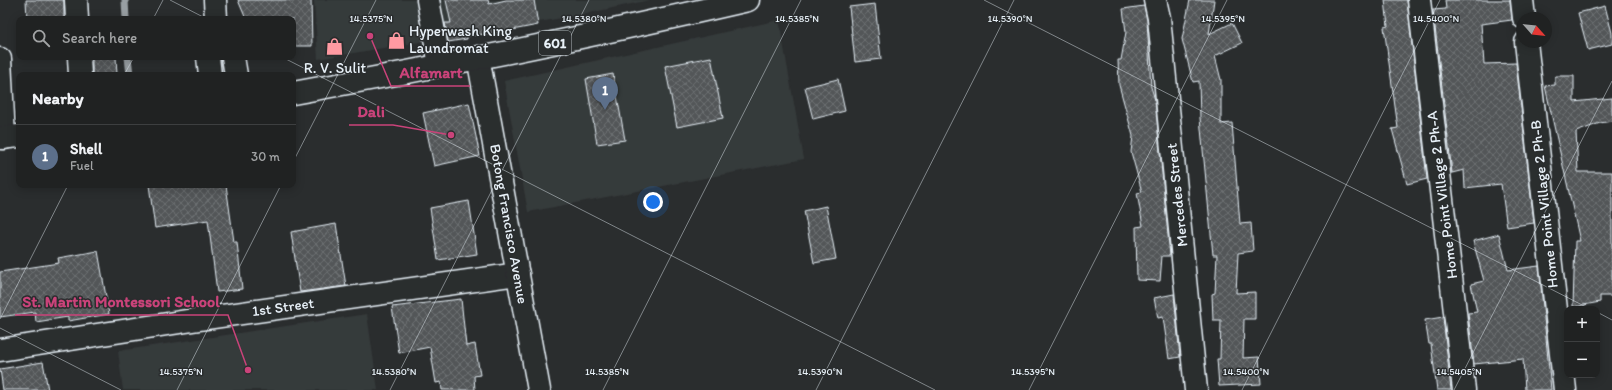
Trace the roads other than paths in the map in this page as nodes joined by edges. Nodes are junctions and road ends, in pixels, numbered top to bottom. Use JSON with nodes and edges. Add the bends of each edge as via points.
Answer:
{"nodes":[{"id":1,"x":76,"y":0,"type":"edge"},
{"id":2,"x":215,"y":0,"type":"edge"},
{"id":3,"x":428,"y":0,"type":"edge"},
{"id":4,"x":748,"y":0,"type":"edge"},
{"id":5,"x":1155,"y":0,"type":"edge"},
{"id":6,"x":1419,"y":0,"type":"edge"},
{"id":7,"x":1522,"y":0,"type":"edge"},
{"id":8,"x":1523,"y":12,"type":"edge"},
{"id":9,"x":77,"y":16,"type":"edge"},
{"id":10,"x":216,"y":16,"type":"edge"},
{"id":11,"x":1527,"y":48,"type":"edge"},
{"id":12,"x":478,"y":57,"type":"junction"},
{"id":13,"x":0,"y":59,"type":"edge"},
{"id":14,"x":79,"y":60,"type":"edge"},
{"id":15,"x":208,"y":60,"type":"edge"},
{"id":16,"x":234,"y":60,"type":"edge"},
{"id":17,"x":440,"y":65,"type":"junction"},
{"id":18,"x":80,"y":72,"type":"edge"},
{"id":19,"x":210,"y":72,"type":"edge"},
{"id":20,"x":236,"y":72,"type":"edge"},
{"id":21,"x":296,"y":92,"type":"edge"},
{"id":22,"x":8,"y":137,"type":"edge"},
{"id":23,"x":518,"y":274,"type":"junction"},
{"id":24,"x":0,"y":350,"type":"edge"},
{"id":25,"x":539,"y":390,"type":"edge"},
{"id":26,"x":1196,"y":390,"type":"edge"},
{"id":27,"x":1464,"y":390,"type":"edge"},
{"id":28,"x":1565,"y":390,"type":"edge"}],
"edges":[{"from":1,"to":9,"type":"street"},
{"from":2,"to":10,"type":"street"},
{"from":3,"to":17,"type":"street"},
{"from":4,"to":12,"type":"street","number":"601","via":[[632,27]]},
{"from":5,"to":26,"type":"street","name":"Mercedes Street","via":[[1159,18]]},
{"from":6,"to":27,"type":"street","name":"Home Point Village 2 Ph-A"},
{"from":7,"to":8,"type":"street"},
{"from":11,"to":28,"type":"street","name":"Home Point Village 2 Ph-B"},
{"from":12,"to":17,"type":"street","number":"601"},
{"from":12,"to":23,"type":"street","name":"Botong Francisco Avenue"},
{"from":13,"to":22,"type":"street"},
{"from":14,"to":18,"type":"street"},
{"from":15,"to":19,"type":"street"},
{"from":16,"to":20,"type":"street"},
{"from":17,"to":21,"type":"street","number":"601"},
{"from":23,"to":24,"type":"street","name":"1st Street"},
{"from":23,"to":25,"type":"street","name":"Botong Francisco Avenue"}]}
